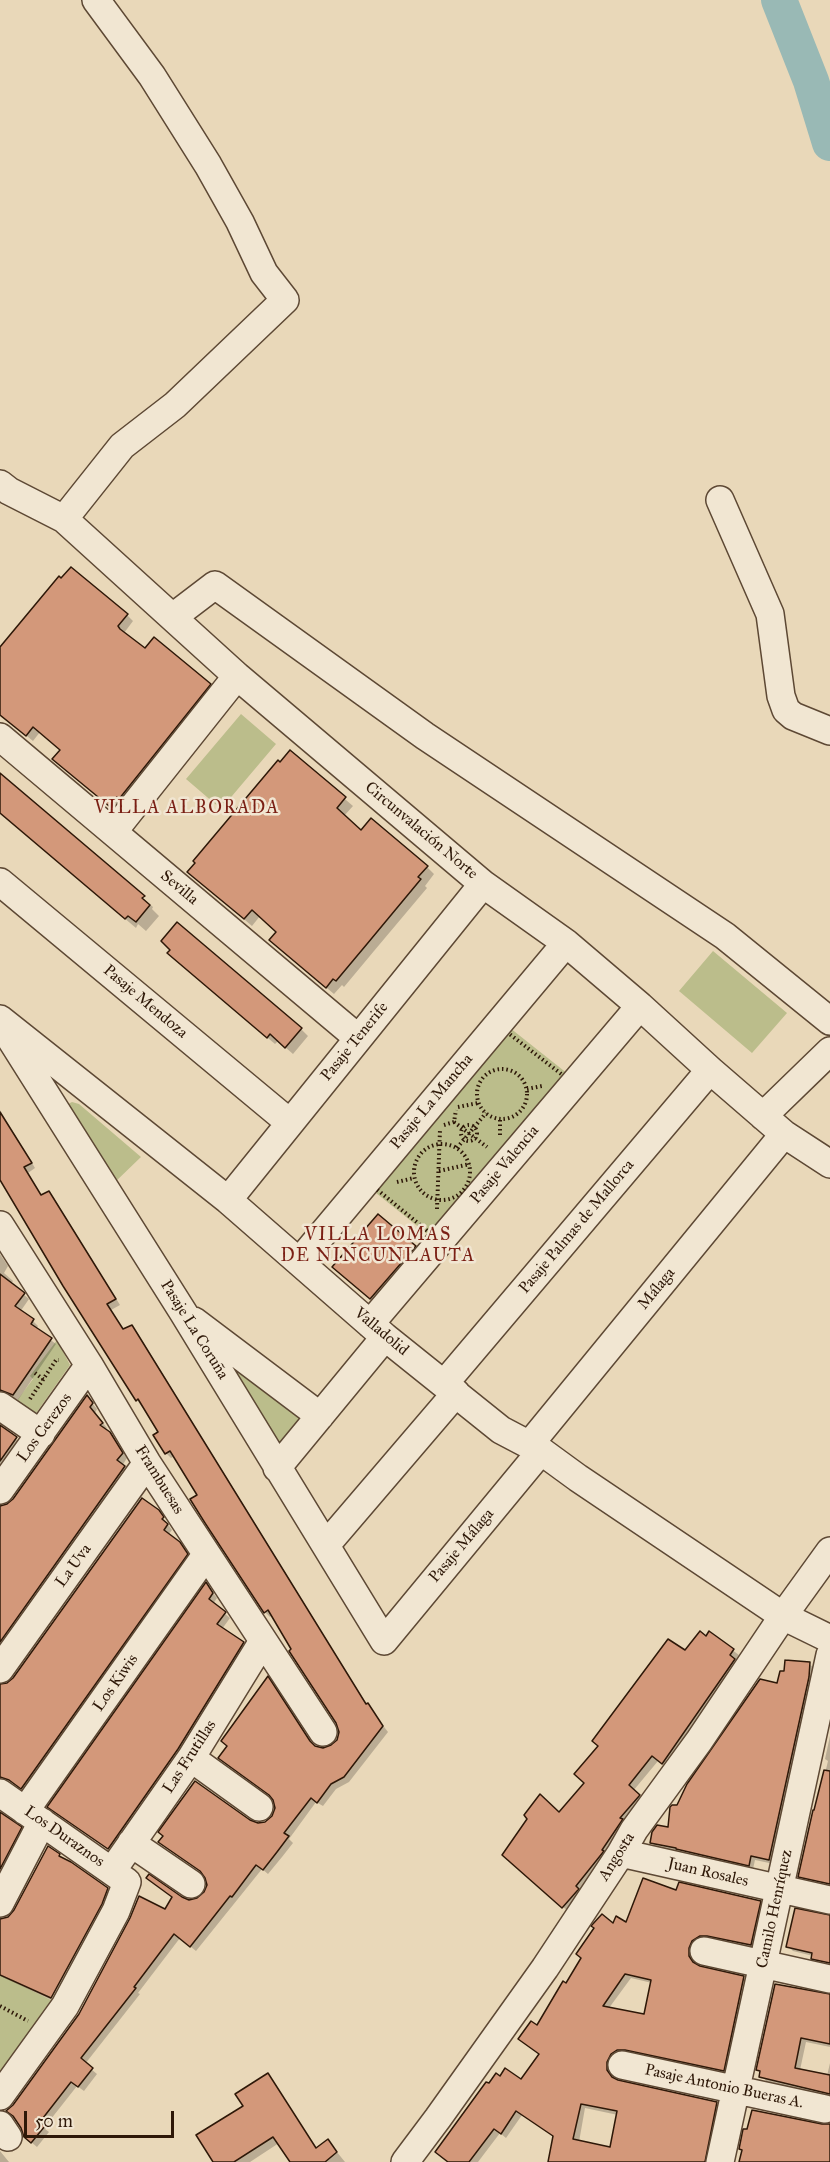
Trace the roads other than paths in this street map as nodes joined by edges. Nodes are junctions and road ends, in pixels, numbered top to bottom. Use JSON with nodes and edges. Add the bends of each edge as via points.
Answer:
{"nodes":[{"id":1,"x":96,"y":0,"type":"edge"},
{"id":2,"x":0,"y":484,"type":"edge"},
{"id":3,"x":720,"y":500,"type":"dead end"},
{"id":4,"x":64,"y":519,"type":"junction"},
{"id":5,"x":173,"y":617,"type":"junction"},
{"id":6,"x":237,"y":676,"type":"junction"},
{"id":7,"x":830,"y":731,"type":"edge"},
{"id":8,"x":0,"y":737,"type":"edge"},
{"id":9,"x":113,"y":832,"type":"junction"},
{"id":10,"x":0,"y":882,"type":"edge"},
{"id":11,"x":483,"y":884,"type":"junction"},
{"id":12,"x":566,"y":943,"type":"junction"},
{"id":13,"x":640,"y":1006,"type":"junction"},
{"id":14,"x":0,"y":1020,"type":"edge"},
{"id":15,"x":830,"y":1021,"type":"edge"},
{"id":16,"x":358,"y":1038,"type":"junction"},
{"id":17,"x":830,"y":1051,"type":"edge"},
{"id":18,"x":710,"y":1070,"type":"junction"},
{"id":19,"x":763,"y":1116,"type":"junction"},
{"id":20,"x":290,"y":1123,"type":"junction"},
{"id":21,"x":784,"y":1134,"type":"junction"},
{"id":22,"x":830,"y":1164,"type":"edge"},
{"id":23,"x":228,"y":1200,"type":"junction"},
{"id":24,"x":0,"y":1225,"type":"edge"},
{"id":25,"x":299,"y":1262,"type":"junction"},
{"id":26,"x":183,"y":1312,"type":"junction"},
{"id":27,"x":377,"y":1331,"type":"junction"},
{"id":28,"x":89,"y":1365,"type":"junction"},
{"id":29,"x":450,"y":1388,"type":"junction"},
{"id":30,"x":0,"y":1406,"type":"edge"},
{"id":31,"x":320,"y":1416,"type":"junction"},
{"id":32,"x":40,"y":1434,"type":"junction"},
{"id":33,"x":535,"y":1448,"type":"junction"},
{"id":34,"x":147,"y":1463,"type":"junction"},
{"id":35,"x":278,"y":1468,"type":"junction"},
{"id":36,"x":0,"y":1490,"type":"edge"},
{"id":37,"x":326,"y":1545,"type":"junction"},
{"id":38,"x":830,"y":1551,"type":"edge"},
{"id":39,"x":206,"y":1555,"type":"junction"},
{"id":40,"x":783,"y":1616,"type":"junction"},
{"id":41,"x":830,"y":1639,"type":"edge"},
{"id":42,"x":263,"y":1641,"type":"junction"},
{"id":43,"x":384,"y":1641,"type":"joint"},
{"id":44,"x":830,"y":1655,"type":"edge"},
{"id":45,"x":0,"y":1670,"type":"edge"},
{"id":46,"x":323,"y":1732,"type":"dead end"},
{"id":47,"x":191,"y":1758,"type":"junction"},
{"id":48,"x":818,"y":1768,"type":"edge"},
{"id":49,"x":0,"y":1793,"type":"edge"},
{"id":50,"x":258,"y":1807,"type":"dead end"},
{"id":51,"x":34,"y":1817,"type":"junction"},
{"id":52,"x":131,"y":1843,"type":"junction"},
{"id":53,"x":621,"y":1853,"type":"junction"},
{"id":54,"x":119,"y":1876,"type":"junction"},
{"id":55,"x":191,"y":1884,"type":"dead end"},
{"id":56,"x":779,"y":1889,"type":"junction"},
{"id":57,"x":830,"y":1900,"type":"edge"},
{"id":58,"x":0,"y":1903,"type":"edge"},
{"id":59,"x":704,"y":1951,"type":"dead end"},
{"id":60,"x":763,"y":1964,"type":"junction"},
{"id":61,"x":830,"y":1979,"type":"edge"},
{"id":62,"x":622,"y":2065,"type":"dead end"},
{"id":63,"x":736,"y":2090,"type":"junction"},
{"id":64,"x":0,"y":2096,"type":"edge"},
{"id":65,"x":825,"y":2109,"type":"dead end"},
{"id":66,"x":405,"y":2162,"type":"edge"},
{"id":67,"x":720,"y":2162,"type":"edge"}],
"edges":[{"from":1,"to":4,"type":"street","via":[[159,86],[208,165],[264,273],[285,300],[175,405],[122,446]]},
{"from":2,"to":4,"type":"street","name":"Circunvalación Norte"},
{"from":3,"to":7,"type":"street","via":[[770,614],[786,710]]},
{"from":4,"to":5,"type":"street","name":"Circunvalación Norte"},
{"from":5,"to":6,"type":"street","name":"Circunvalación Norte"},
{"from":5,"to":15,"type":"street","via":[[215,585],[425,736],[725,936]]},
{"from":6,"to":9,"type":"street"},
{"from":6,"to":11,"type":"street","name":"Circunvalación Norte"},
{"from":8,"to":9,"type":"street","name":"Sevilla"},
{"from":9,"to":16,"type":"street","name":"Sevilla"},
{"from":10,"to":20,"type":"street","name":"Pasaje Mendoza"},
{"from":11,"to":12,"type":"street","name":"Circunvalación Norte"},
{"from":11,"to":16,"type":"street","name":"Pasaje Tenerife"},
{"from":12,"to":13,"type":"street","name":"Circunvalación Norte"},
{"from":12,"to":25,"type":"street","name":"Pasaje La Mancha"},
{"from":13,"to":18,"type":"street","name":"Circunvalación Norte"},
{"from":13,"to":27,"type":"street","name":"Pasaje Valencia"},
{"from":14,"to":23,"type":"street","name":"Valladolid"},
{"from":14,"to":26,"type":"street","name":"Pasaje La Coruña"},
{"from":16,"to":20,"type":"street","name":"Pasaje Tenerife"},
{"from":17,"to":19,"type":"street"},
{"from":18,"to":19,"type":"street","name":"Circunvalación Norte"},
{"from":18,"to":29,"type":"street","name":"Pasaje Palmas de Mallorca"},
{"from":19,"to":21,"type":"street","name":"Circunvalación Norte"},
{"from":20,"to":23,"type":"street","name":"Pasaje Tenerife"},
{"from":21,"to":22,"type":"street","name":"Circunvalación Norte"},
{"from":21,"to":33,"type":"street","name":"Málaga"},
{"from":23,"to":25,"type":"street","name":"Valladolid"},
{"from":24,"to":28,"type":"street","name":"Frambuesas"},
{"from":25,"to":27,"type":"street","name":"Valladolid"},
{"from":26,"to":31,"type":"street"},
{"from":26,"to":35,"type":"street","name":"Pasaje La Coruña"},
{"from":27,"to":29,"type":"street","name":"Valladolid"},
{"from":27,"to":31,"type":"street","name":"Pasaje Valencia"},
{"from":28,"to":32,"type":"street","name":"Los Cerezos"},
{"from":28,"to":34,"type":"street","name":"Frambuesas"},
{"from":29,"to":33,"type":"street","name":"Valladolid","via":[[501,1430]]},
{"from":29,"to":37,"type":"street","name":"Pasaje Palmas de Mallorca"},
{"from":30,"to":32,"type":"street"},
{"from":31,"to":35,"type":"street","name":"Pasaje Valencia"},
{"from":32,"to":36,"type":"street","name":"Los Cerezos"},
{"from":33,"to":40,"type":"street","name":"Valladolid"},
{"from":33,"to":43,"type":"street","name":"Pasaje Málaga"},
{"from":34,"to":39,"type":"street","name":"Frambuesas"},
{"from":34,"to":45,"type":"street","name":"La Uva"},
{"from":35,"to":37,"type":"street","name":"Pasaje La Coruña"},
{"from":37,"to":43,"type":"street","name":"Pasaje La Coruña"},
{"from":38,"to":40,"type":"street","name":"Angosta"},
{"from":39,"to":42,"type":"street","name":"Frambuesas"},
{"from":39,"to":51,"type":"street","name":"Los Kiwis"},
{"from":40,"to":41,"type":"street","name":"Valladolid"},
{"from":40,"to":53,"type":"street","name":"Angosta"},
{"from":42,"to":46,"type":"street","name":"Frambuesas"},
{"from":42,"to":47,"type":"street","name":"Las Frutillas"},
{"from":44,"to":48,"type":"street","name":"Camilo Henríquez"},
{"from":47,"to":50,"type":"street"},
{"from":47,"to":52,"type":"street","name":"Las Frutillas"},
{"from":48,"to":56,"type":"street","name":"Camilo Henríquez"},
{"from":49,"to":51,"type":"street","name":"Los Duraznos"},
{"from":51,"to":54,"type":"street","name":"Los Duraznos"},
{"from":51,"to":58,"type":"street","name":"Los Kiwis"},
{"from":52,"to":54,"type":"street","name":"Las Frutillas"},
{"from":52,"to":55,"type":"street"},
{"from":53,"to":56,"type":"street","name":"Juan Rosales"},
{"from":53,"to":66,"type":"street","name":"Angosta","via":[[545,1968]]},
{"from":54,"to":64,"type":"street","name":"Las Frutillas","via":[[116,1911],[65,2006]]},
{"from":56,"to":57,"type":"street","name":"Juan Rosales"},
{"from":56,"to":60,"type":"street","name":"Camilo Henríquez"},
{"from":59,"to":60,"type":"street"},
{"from":60,"to":61,"type":"street"},
{"from":60,"to":63,"type":"street","name":"Camilo Henríquez"},
{"from":62,"to":63,"type":"street","name":"Pasaje Antonio Bueras A."},
{"from":63,"to":65,"type":"street","name":"Pasaje Antonio Bueras A."},
{"from":63,"to":67,"type":"street","name":"Camilo Henríquez"}]}
